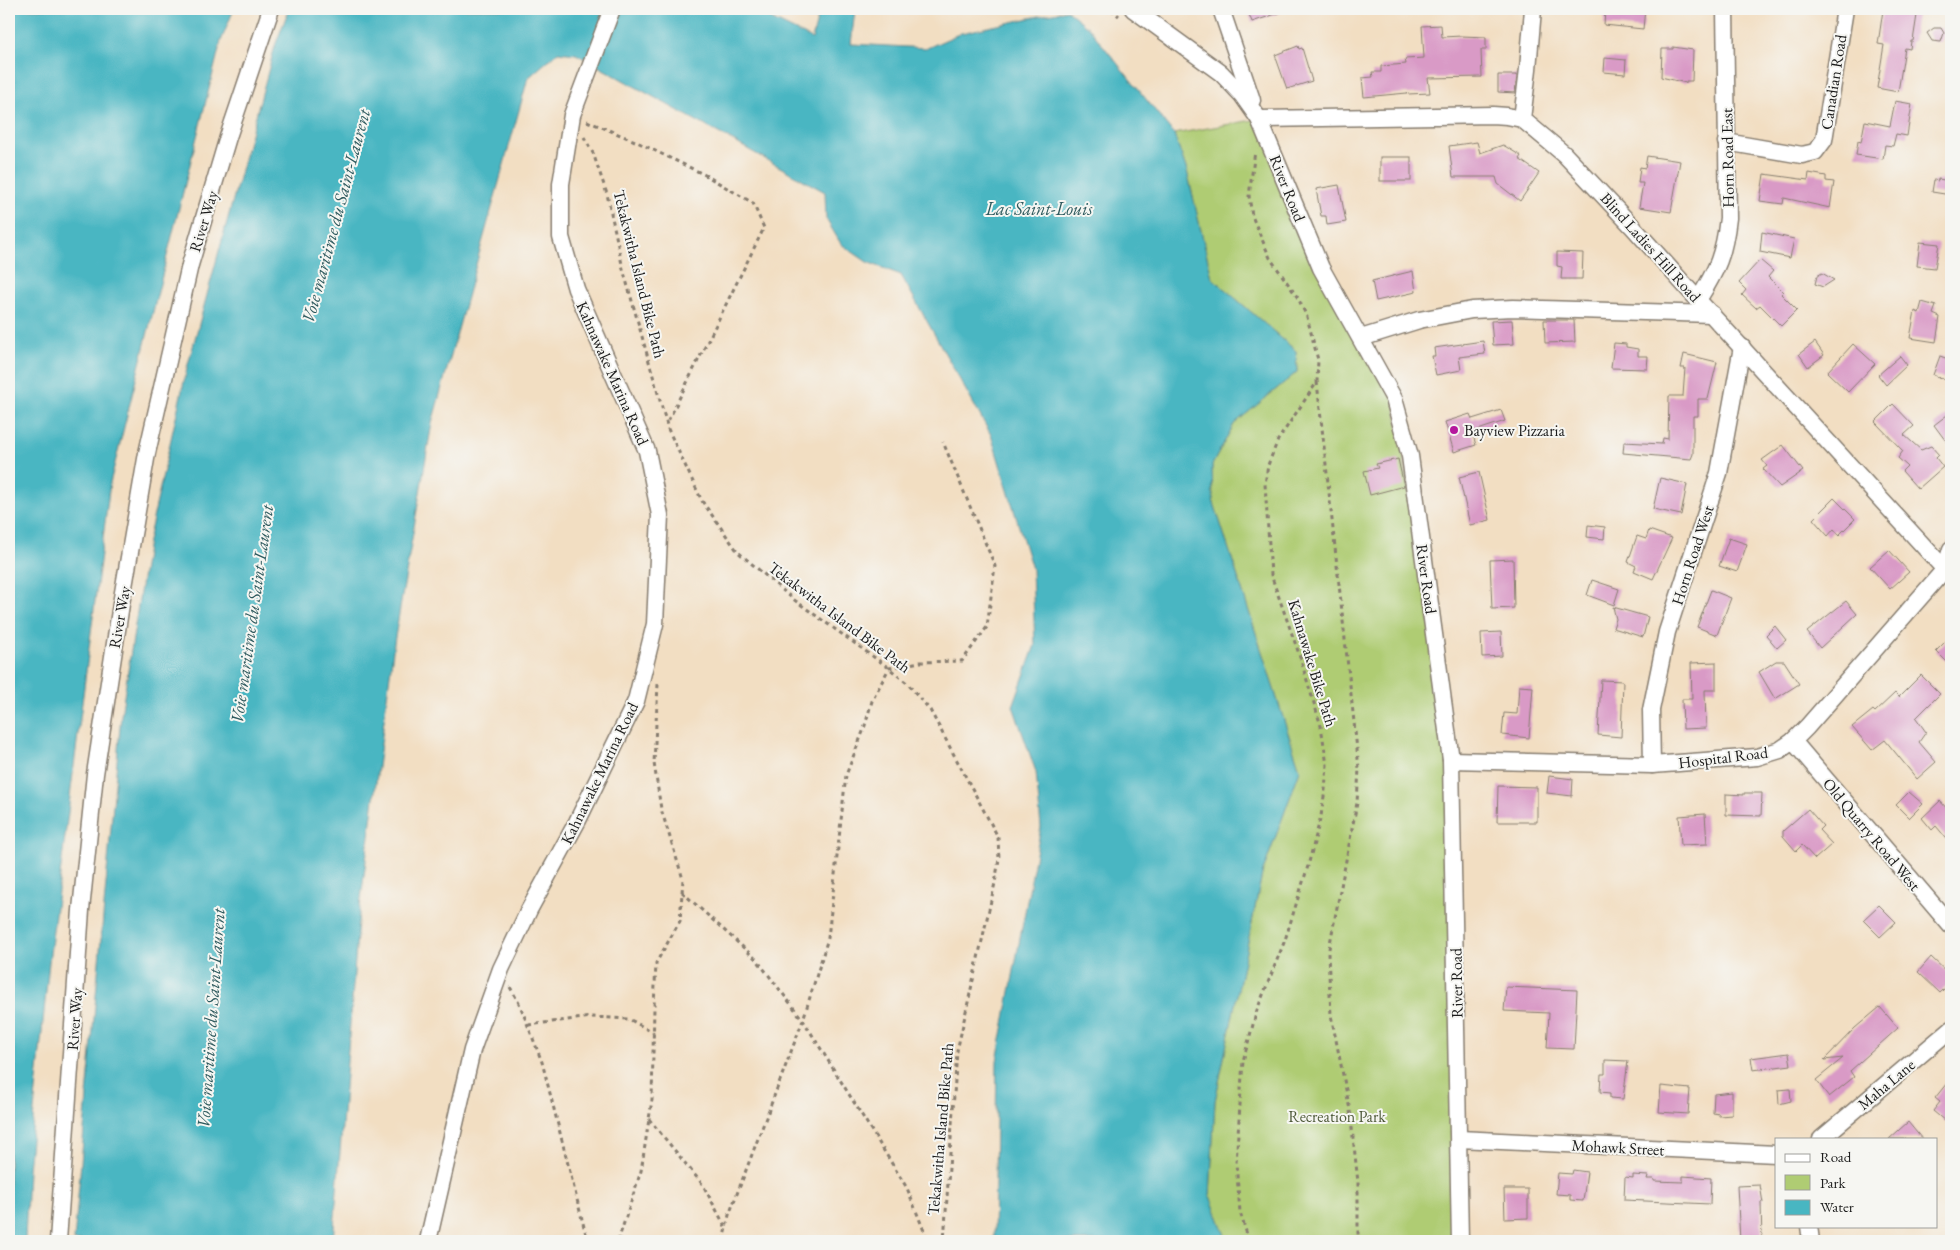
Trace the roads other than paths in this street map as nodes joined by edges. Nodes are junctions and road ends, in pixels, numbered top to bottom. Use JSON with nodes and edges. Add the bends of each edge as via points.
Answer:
{"nodes":[{"id":1,"x":271,"y":9,"type":"edge"},
{"id":2,"x":612,"y":9,"type":"edge"},
{"id":3,"x":1134,"y":9,"type":"edge"},
{"id":4,"x":1222,"y":9,"type":"edge"},
{"id":5,"x":1533,"y":9,"type":"edge"},
{"id":6,"x":1725,"y":9,"type":"edge"},
{"id":7,"x":1845,"y":9,"type":"edge"},
{"id":8,"x":1259,"y":118,"type":"junction"},
{"id":9,"x":1522,"y":119,"type":"junction"},
{"id":10,"x":1726,"y":142,"type":"junction"},
{"id":11,"x":1698,"y":300,"type":"junction"},
{"id":12,"x":1712,"y":314,"type":"junction"},
{"id":13,"x":1361,"y":338,"type":"junction"},
{"id":14,"x":1742,"y":347,"type":"junction"},
{"id":15,"x":1951,"y":549,"type":"edge"},
{"id":16,"x":1948,"y":573,"type":"edge"},
{"id":17,"x":1793,"y":741,"type":"junction"},
{"id":18,"x":1451,"y":760,"type":"junction"},
{"id":19,"x":1652,"y":765,"type":"junction"},
{"id":20,"x":1951,"y":926,"type":"edge"},
{"id":21,"x":1951,"y":1029,"type":"edge"},
{"id":22,"x":1822,"y":1138,"type":"edge"},
{"id":23,"x":1459,"y":1140,"type":"junction"},
{"id":24,"x":1775,"y":1154,"type":"edge"},
{"id":25,"x":1809,"y":1228,"type":"edge"},
{"id":26,"x":58,"y":1241,"type":"edge"},
{"id":27,"x":428,"y":1241,"type":"edge"},
{"id":28,"x":1460,"y":1241,"type":"edge"},
{"id":29,"x":1811,"y":1241,"type":"edge"}],
"edges":[{"from":1,"to":26,"type":"street","name":"River Way","via":[[187,274],[147,452],[98,755],[81,910]]},
{"from":2,"to":27,"type":"street","name":"Kahnawake Marina Road","via":[[572,115],[561,184],[561,237],[576,289],[647,451],[660,515],[656,624],[636,700],[501,969],[472,1050]]},
{"from":3,"to":8,"type":"street","name":"River Road","via":[[1221,73]]},
{"from":4,"to":8,"type":"street"},
{"from":5,"to":9,"type":"street"},
{"from":6,"to":10,"type":"street","name":"Horn Road East"},
{"from":7,"to":10,"type":"street","name":"Canadian Road","via":[[1824,140],[1815,152],[1802,155]]},
{"from":8,"to":9,"type":"street","via":[[1493,115]]},
{"from":8,"to":13,"type":"street","name":"River Road","via":[[1321,268]]},
{"from":9,"to":11,"type":"street","name":"Blind Ladies Hill Road","via":[[1564,154]]},
{"from":10,"to":11,"type":"street","name":"Horn Road East","via":[[1728,218],[1725,244],[1715,273]]},
{"from":11,"to":12,"type":"street","name":"Blind Ladies Hill Road"},
{"from":12,"to":13,"type":"street","via":[[1513,308],[1472,310],[1419,320]]},
{"from":12,"to":14,"type":"street","name":"Blind Ladies Hill Road"},
{"from":13,"to":18,"type":"street","name":"River Road","via":[[1394,399],[1410,456]]},
{"from":14,"to":16,"type":"street","name":"Blind Ladies Hill Road"},
{"from":14,"to":19,"type":"street","name":"Horn Road West","via":[[1719,473],[1667,632],[1651,710]]},
{"from":15,"to":16,"type":"street"},
{"from":16,"to":17,"type":"street","name":"Hospital Road"},
{"from":17,"to":19,"type":"street","name":"Hospital Road","via":[[1780,750],[1756,757]]},
{"from":17,"to":20,"type":"street","name":"Old Quarry Road West"},
{"from":18,"to":19,"type":"street","name":"Hospital Road"},
{"from":18,"to":23,"type":"street","name":"River Road"},
{"from":21,"to":22,"type":"street","name":"Maha Lane"},
{"from":23,"to":24,"type":"street","name":"Mohawk Street"},
{"from":23,"to":28,"type":"street","name":"River Road"},
{"from":25,"to":29,"type":"street"}]}
